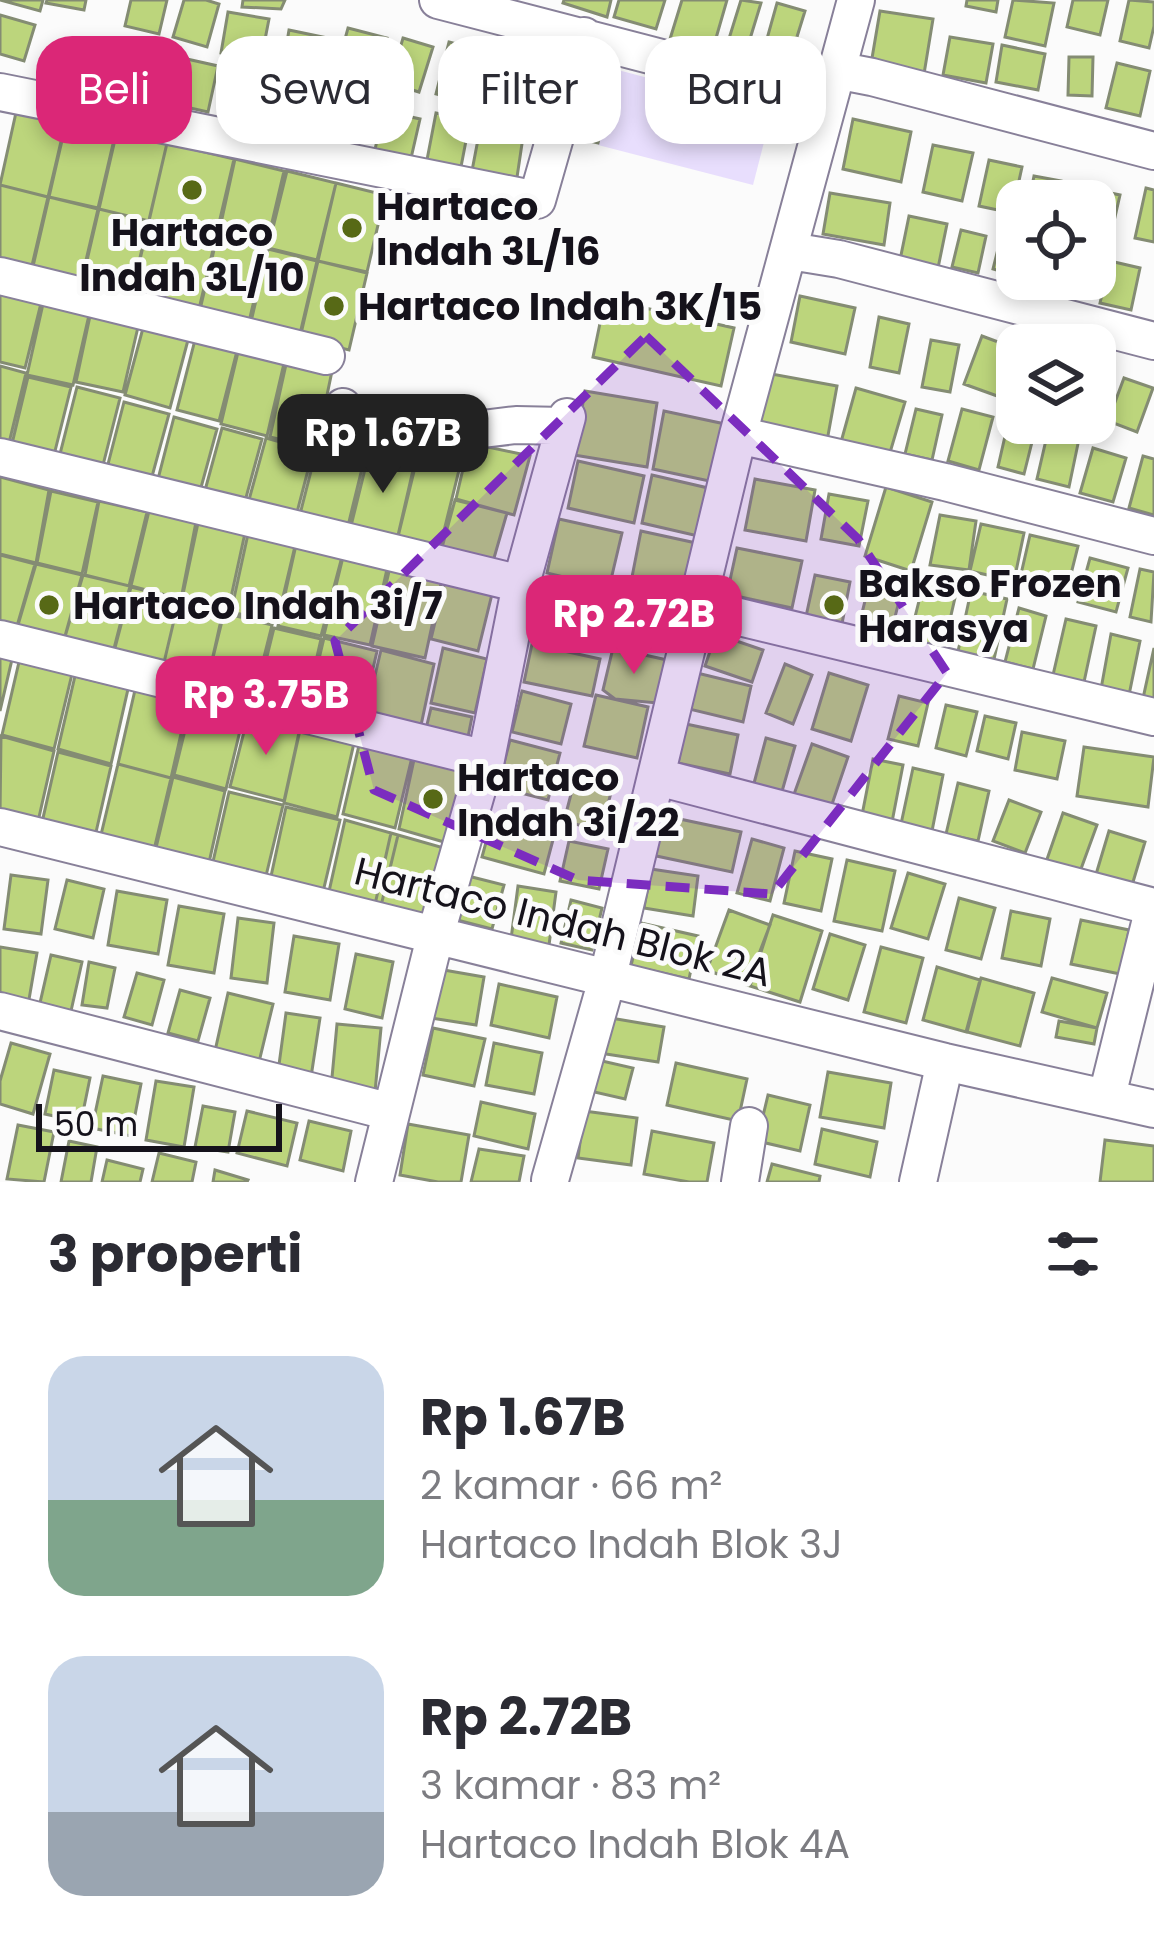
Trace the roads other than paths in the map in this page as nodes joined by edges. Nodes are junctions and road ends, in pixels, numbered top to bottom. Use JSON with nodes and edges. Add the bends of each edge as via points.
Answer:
{"nodes":[{"id":1,"x":438,"y":0,"type":"edge"},
{"id":2,"x":856,"y":0,"type":"edge"},
{"id":3,"x":580,"y":36,"type":"edge"},
{"id":4,"x":621,"y":44,"type":"edge"},
{"id":5,"x":832,"y":86,"type":"junction"},
{"id":6,"x":0,"y":92,"type":"edge"},
{"id":7,"x":553,"y":144,"type":"edge"},
{"id":8,"x":1154,"y":151,"type":"edge"},
{"id":9,"x":790,"y":251,"type":"junction"},
{"id":10,"x":0,"y":276,"type":"edge"},
{"id":11,"x":1154,"y":341,"type":"edge"},
{"id":12,"x":326,"y":356,"type":"dead end"},
{"id":13,"x":343,"y":407,"type":"dead end"},
{"id":14,"x":738,"y":435,"type":"junction"},
{"id":15,"x":0,"y":457,"type":"edge"},
{"id":16,"x":1154,"y":536,"type":"edge"},
{"id":17,"x":521,"y":584,"type":"junction"},
{"id":18,"x":698,"y":607,"type":"junction"},
{"id":19,"x":0,"y":639,"type":"edge"},
{"id":20,"x":1154,"y":717,"type":"edge"},
{"id":21,"x":486,"y":759,"type":"junction"},
{"id":22,"x":658,"y":777,"type":"junction"},
{"id":23,"x":0,"y":827,"type":"edge"},
{"id":24,"x":1154,"y":907,"type":"edge"},
{"id":25,"x":436,"y":933,"type":"junction"},
{"id":26,"x":608,"y":976,"type":"junction"},
{"id":27,"x":0,"y":1011,"type":"edge"},
{"id":28,"x":945,"y":1061,"type":"junction"},
{"id":29,"x":1107,"y":1096,"type":"junction"},
{"id":30,"x":1154,"y":1109,"type":"edge"},
{"id":31,"x":391,"y":1112,"type":"junction"},
{"id":32,"x":749,"y":1126,"type":"dead end"},
{"id":33,"x":550,"y":1180,"type":"edge"},
{"id":34,"x":374,"y":1182,"type":"edge"},
{"id":35,"x":740,"y":1182,"type":"edge"},
{"id":36,"x":918,"y":1182,"type":"edge"}],
"edges":[{"from":1,"to":3,"type":"street"},
{"from":2,"to":5,"type":"street"},
{"from":4,"to":5,"type":"street"},
{"from":5,"to":8,"type":"street","via":[[872,76]]},
{"from":5,"to":9,"type":"street"},
{"from":6,"to":7,"type":"street","via":[[537,200]]},
{"from":9,"to":11,"type":"street"},
{"from":9,"to":14,"type":"street"},
{"from":10,"to":12,"type":"street"},
{"from":13,"to":17,"type":"street","via":[[352,425],[393,434],[565,422]]},
{"from":14,"to":16,"type":"street"},
{"from":14,"to":18,"type":"street"},
{"from":15,"to":17,"type":"street"},
{"from":17,"to":21,"type":"street"},
{"from":18,"to":20,"type":"street"},
{"from":18,"to":22,"type":"street"},
{"from":19,"to":21,"type":"street"},
{"from":21,"to":25,"type":"street"},
{"from":22,"to":24,"type":"street"},
{"from":22,"to":26,"type":"street"},
{"from":23,"to":25,"type":"street","name":"Hartaco Indah Blok 2A"},
{"from":24,"to":29,"type":"street"},
{"from":25,"to":26,"type":"street","name":"Hartaco Indah Blok 2A"},
{"from":25,"to":31,"type":"street"},
{"from":26,"to":28,"type":"street","name":"Hartaco Indah Blok 2A"},
{"from":26,"to":33,"type":"street"},
{"from":27,"to":31,"type":"street"},
{"from":28,"to":29,"type":"street","name":"Hartaco Indah Blok 2A"},
{"from":28,"to":36,"type":"street"},
{"from":29,"to":30,"type":"street","name":"Hartaco Indah Blok 2A"},
{"from":31,"to":34,"type":"street"},
{"from":32,"to":35,"type":"street"}]}
